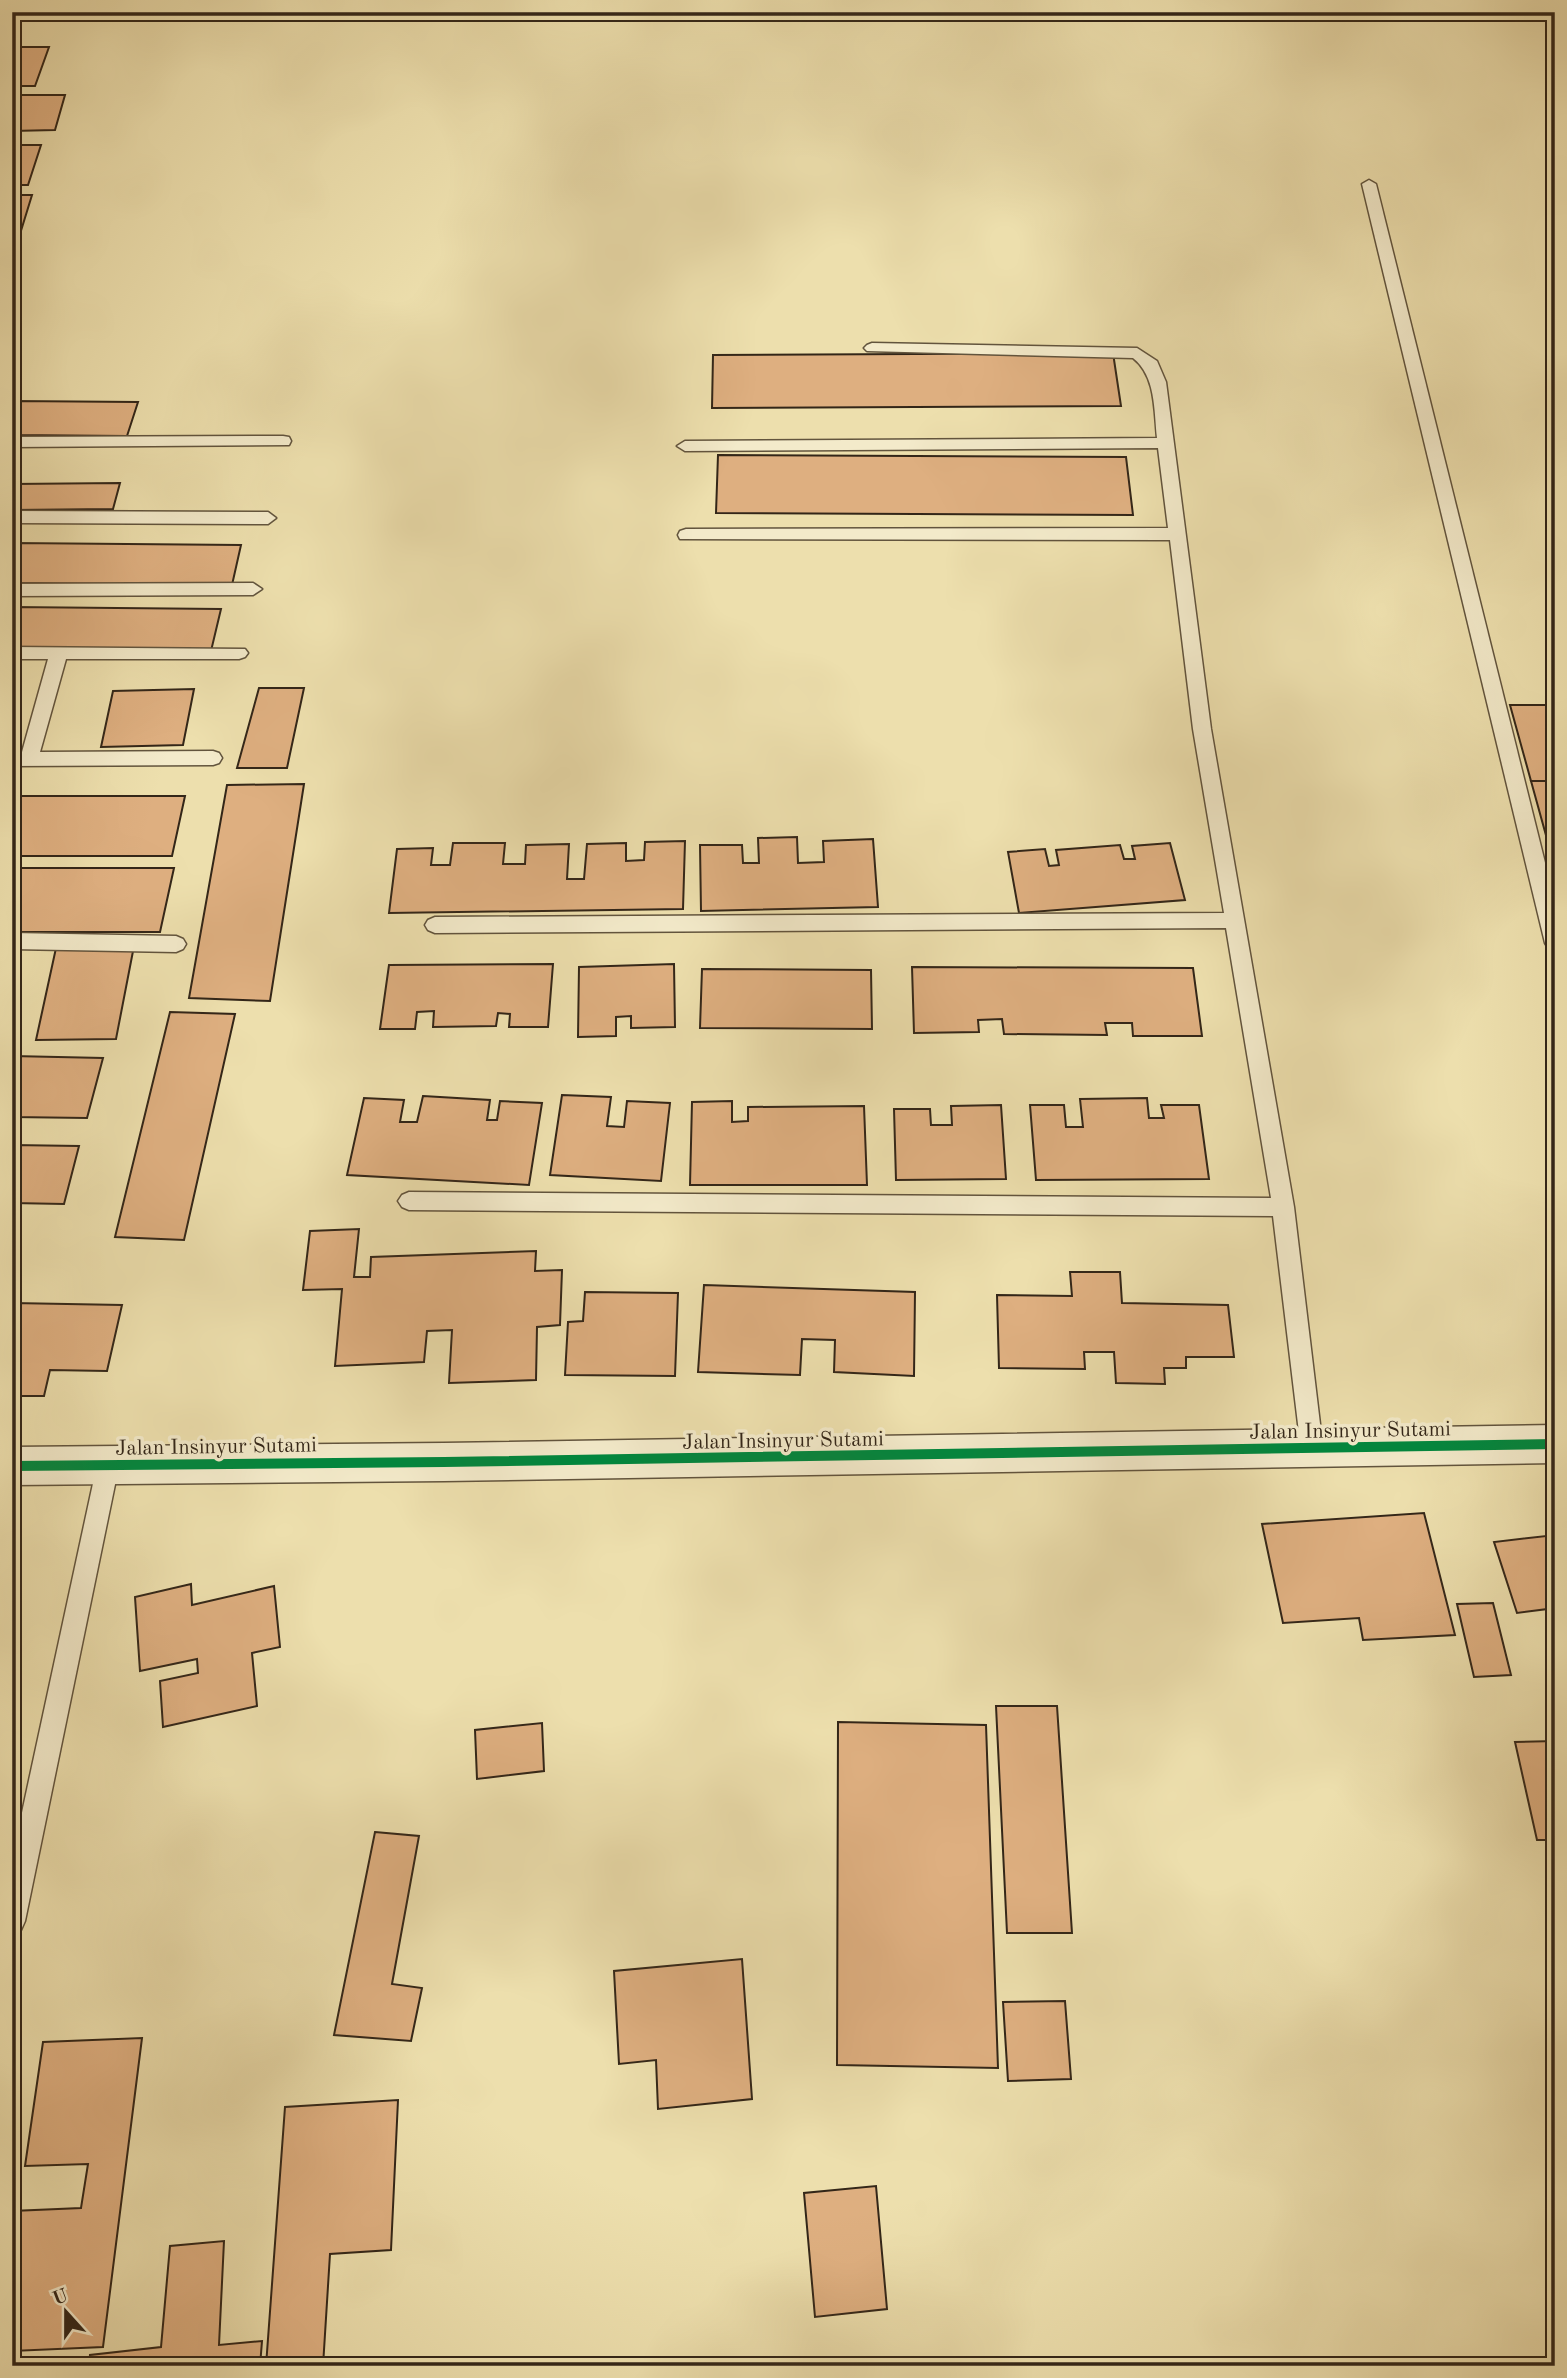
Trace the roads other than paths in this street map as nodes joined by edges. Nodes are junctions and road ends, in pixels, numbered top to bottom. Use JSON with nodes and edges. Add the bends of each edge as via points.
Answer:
{"nodes":[{"id":1,"x":1369,"y":184,"type":"dead end"},
{"id":2,"x":872,"y":348,"type":"dead end"},
{"id":3,"x":283,"y":441,"type":"dead end"},
{"id":4,"x":12,"y":442,"type":"edge"},
{"id":5,"x":1165,"y":443,"type":"junction"},
{"id":6,"x":685,"y":446,"type":"dead end"},
{"id":7,"x":12,"y":517,"type":"edge"},
{"id":8,"x":268,"y":518,"type":"dead end"},
{"id":9,"x":1177,"y":534,"type":"junction"},
{"id":10,"x":686,"y":535,"type":"dead end"},
{"id":11,"x":253,"y":589,"type":"dead end"},
{"id":12,"x":12,"y":590,"type":"edge"},
{"id":13,"x":12,"y":653,"type":"edge"},
{"id":14,"x":59,"y":653,"type":"junction"},
{"id":15,"x":239,"y":653,"type":"dead end"},
{"id":16,"x":213,"y":758,"type":"dead end"},
{"id":17,"x":20,"y":759,"type":"edge"},
{"id":18,"x":1233,"y":920,"type":"junction"},
{"id":19,"x":435,"y":925,"type":"dead end"},
{"id":20,"x":1555,"y":943,"type":"edge"},
{"id":21,"x":176,"y":944,"type":"dead end"},
{"id":22,"x":14,"y":946,"type":"edge"},
{"id":23,"x":409,"y":1201,"type":"dead end"},
{"id":24,"x":1283,"y":1207,"type":"junction"},
{"id":25,"x":1555,"y":1444,"type":"edge"},
{"id":26,"x":1312,"y":1449,"type":"junction"},
{"id":27,"x":108,"y":1465,"type":"junction"},
{"id":28,"x":12,"y":1466,"type":"edge"},
{"id":29,"x":12,"y":1921,"type":"edge"}],
"edges":[{"from":1,"to":20,"type":"lane"},
{"from":2,"to":5,"type":"lane","via":[[1137,353],[1152,363]]},
{"from":3,"to":4,"type":"lane"},
{"from":5,"to":6,"type":"lane"},
{"from":5,"to":9,"type":"lane"},
{"from":7,"to":8,"type":"lane"},
{"from":9,"to":10,"type":"lane"},
{"from":9,"to":18,"type":"lane"},
{"from":11,"to":12,"type":"lane"},
{"from":13,"to":14,"type":"lane"},
{"from":14,"to":15,"type":"lane"},
{"from":14,"to":17,"type":"lane"},
{"from":16,"to":17,"type":"lane"},
{"from":18,"to":19,"type":"lane"},
{"from":18,"to":24,"type":"lane"},
{"from":21,"to":22,"type":"lane"},
{"from":23,"to":24,"type":"lane"},
{"from":24,"to":26,"type":"lane"},
{"from":25,"to":26,"type":"street","name":"Jalan Insinyur Sutami"},
{"from":26,"to":27,"type":"street","name":"Jalan Insinyur Sutami"},
{"from":27,"to":28,"type":"street","name":"Jalan Insinyur Sutami"},
{"from":27,"to":29,"type":"lane"}]}
